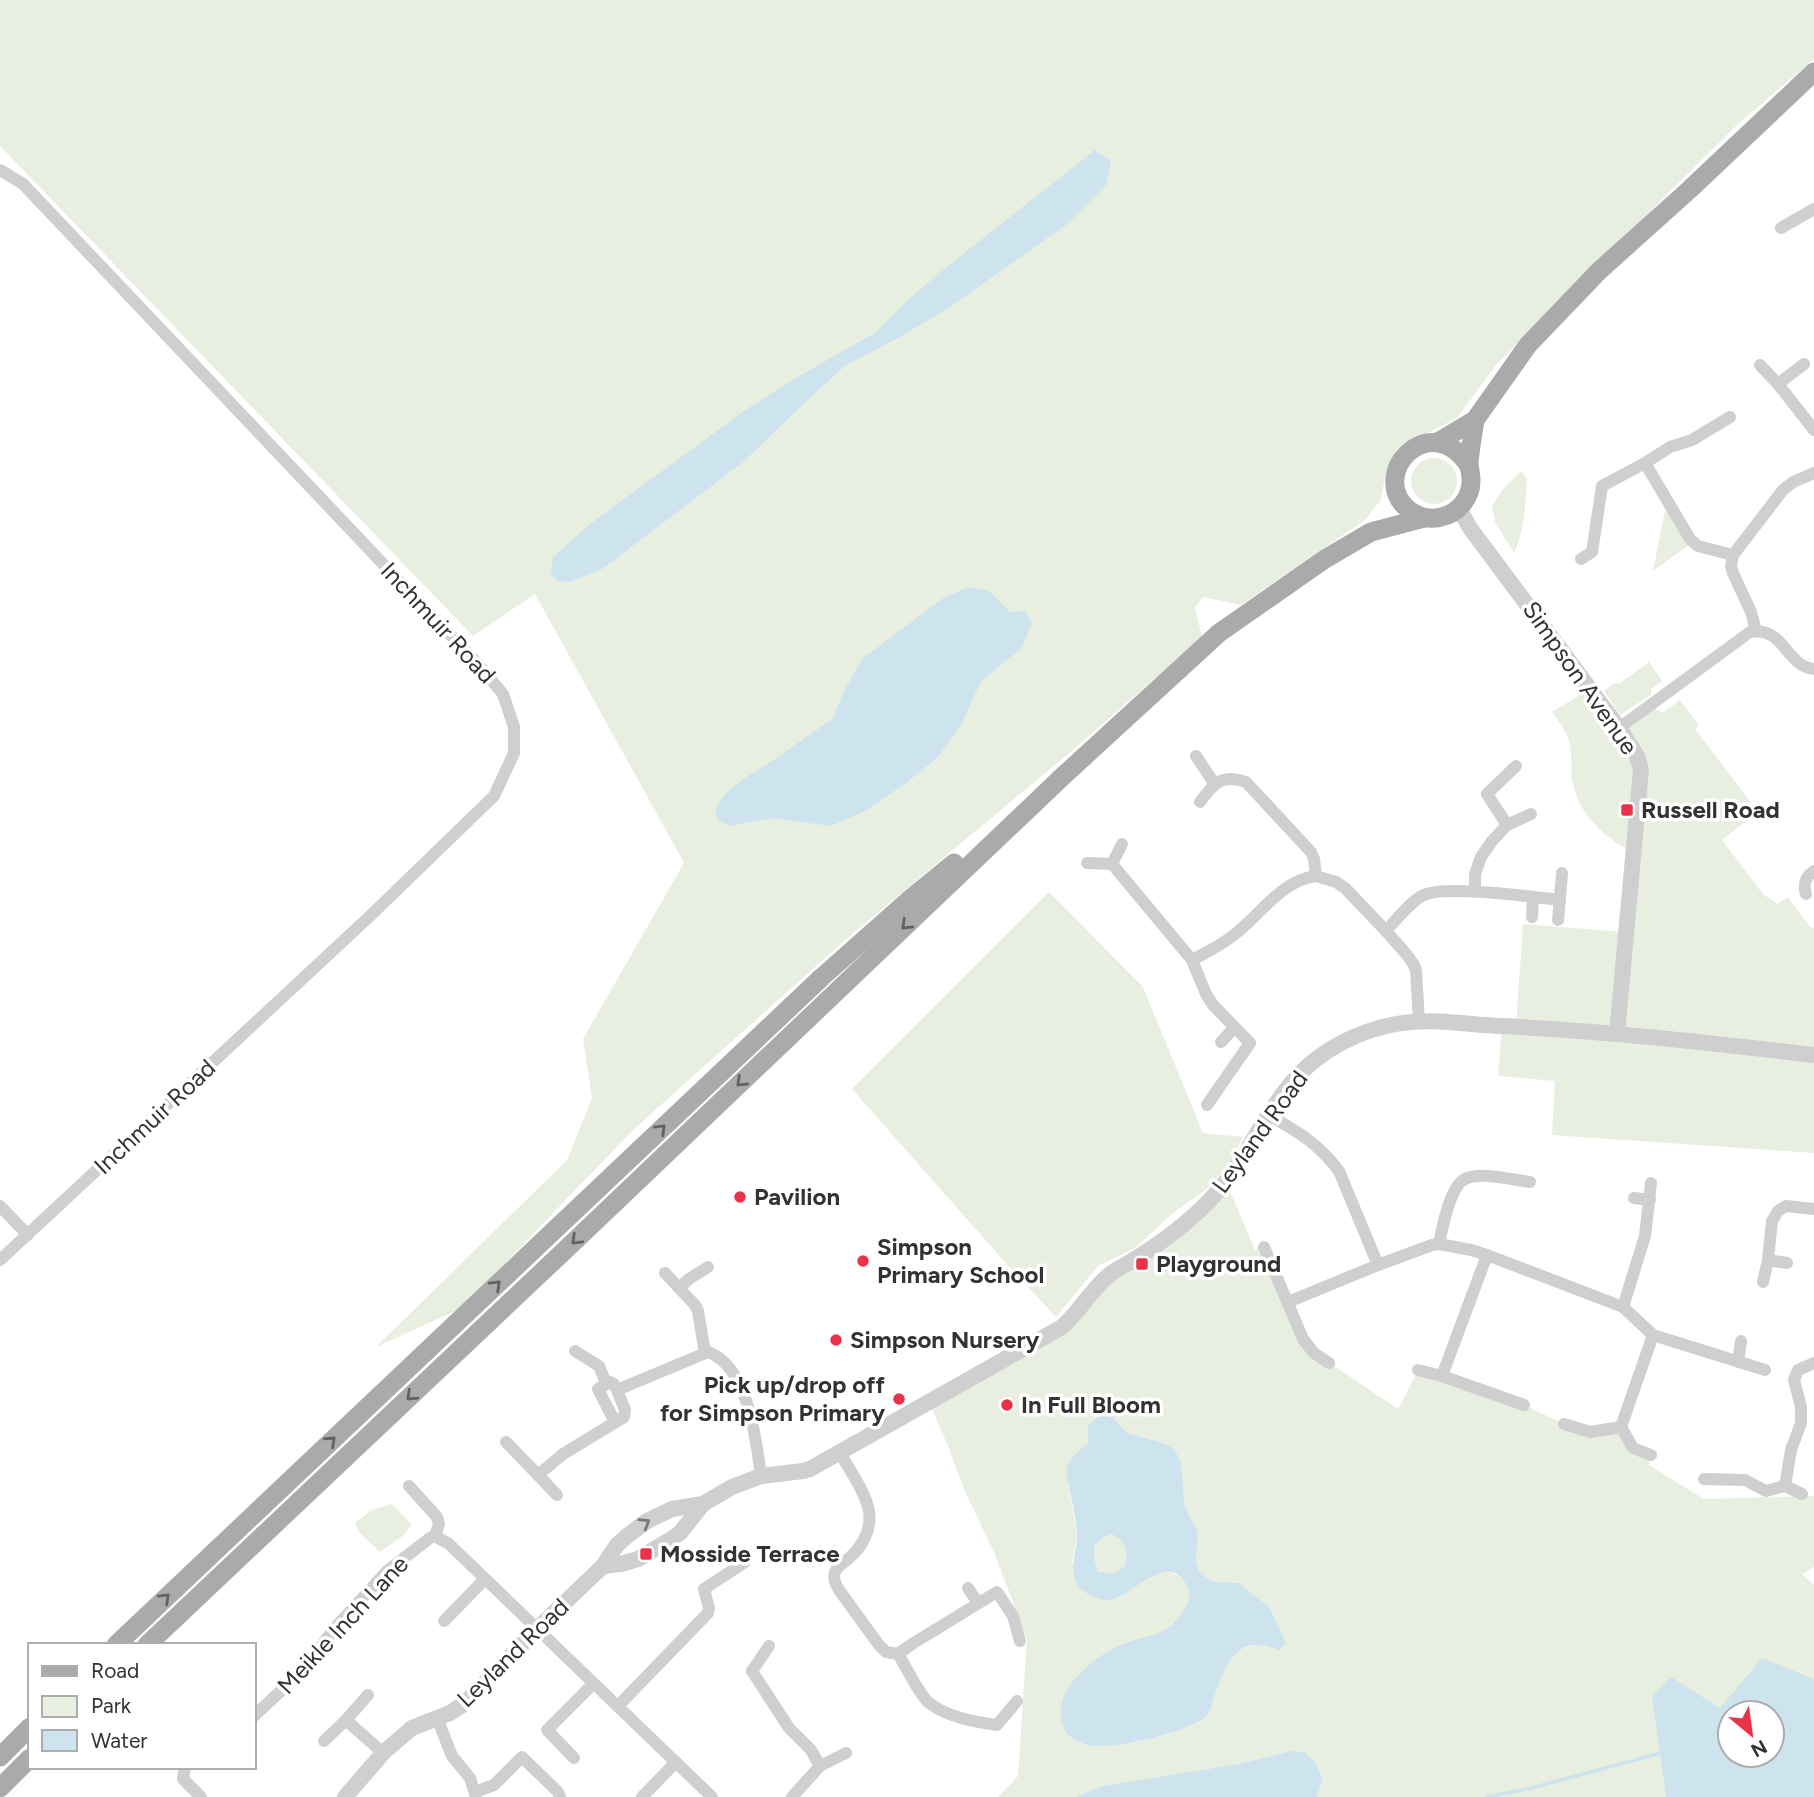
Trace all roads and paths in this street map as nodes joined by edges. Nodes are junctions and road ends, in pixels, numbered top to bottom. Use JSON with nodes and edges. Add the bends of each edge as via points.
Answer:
{"nodes":[{"id":1,"x":1814,"y":72,"type":"edge"},
{"id":2,"x":0,"y":170,"type":"edge"},
{"id":3,"x":1812,"y":214,"type":"edge"},
{"id":4,"x":1781,"y":228,"type":"dead end"},
{"id":5,"x":1804,"y":364,"type":"dead end"},
{"id":6,"x":1760,"y":365,"type":"dead end"},
{"id":7,"x":1778,"y":384,"type":"junction"},
{"id":8,"x":1730,"y":417,"type":"dead end"},
{"id":9,"x":1475,"y":420,"type":"junction"},
{"id":10,"x":1814,"y":430,"type":"edge"},
{"id":11,"x":1438,"y":443,"type":"junction"},
{"id":12,"x":1645,"y":463,"type":"junction"},
{"id":13,"x":1469,"y":466,"type":"junction"},
{"id":14,"x":1814,"y":472,"type":"edge"},
{"id":15,"x":1398,"y":496,"type":"junction"},
{"id":16,"x":1459,"y":509,"type":"junction"},
{"id":17,"x":1424,"y":518,"type":"junction"},
{"id":18,"x":1371,"y":532,"type":"junction"},
{"id":19,"x":1733,"y":555,"type":"junction"},
{"id":20,"x":1581,"y":559,"type":"dead end"},
{"id":21,"x":1756,"y":631,"type":"junction"},
{"id":22,"x":1814,"y":669,"type":"edge"},
{"id":23,"x":1619,"y":729,"type":"junction"},
{"id":24,"x":1196,"y":756,"type":"dead end"},
{"id":25,"x":1516,"y":766,"type":"dead end"},
{"id":26,"x":1062,"y":777,"type":"junction"},
{"id":27,"x":1214,"y":783,"type":"junction"},
{"id":28,"x":1200,"y":802,"type":"dead end"},
{"id":29,"x":1531,"y":814,"type":"dead end"},
{"id":30,"x":1507,"y":825,"type":"junction"},
{"id":31,"x":1122,"y":844,"type":"dead end"},
{"id":32,"x":1087,"y":863,"type":"dead end"},
{"id":33,"x":1112,"y":864,"type":"junction"},
{"id":34,"x":1814,"y":871,"type":"edge"},
{"id":35,"x":1562,"y":873,"type":"dead end"},
{"id":36,"x":1316,"y":876,"type":"junction"},
{"id":37,"x":1475,"y":892,"type":"junction"},
{"id":38,"x":1805,"y":894,"type":"dead end"},
{"id":39,"x":1533,"y":897,"type":"junction"},
{"id":40,"x":1560,"y":900,"type":"junction"},
{"id":41,"x":1532,"y":917,"type":"dead end"},
{"id":42,"x":1558,"y":920,"type":"dead end"},
{"id":43,"x":1386,"y":931,"type":"junction"},
{"id":44,"x":1192,"y":960,"type":"junction"},
{"id":45,"x":1419,"y":1021,"type":"junction"},
{"id":46,"x":1234,"y":1028,"type":"junction"},
{"id":47,"x":1617,"y":1034,"type":"junction"},
{"id":48,"x":1221,"y":1042,"type":"dead end"},
{"id":49,"x":1814,"y":1055,"type":"edge"},
{"id":50,"x":1207,"y":1105,"type":"dead end"},
{"id":51,"x":1269,"y":1115,"type":"junction"},
{"id":52,"x":1530,"y":1182,"type":"dead end"},
{"id":53,"x":1651,"y":1184,"type":"dead end"},
{"id":54,"x":1634,"y":1198,"type":"dead end"},
{"id":55,"x":1650,"y":1200,"type":"junction"},
{"id":56,"x":0,"y":1206,"type":"edge"},
{"id":57,"x":1814,"y":1209,"type":"edge"},
{"id":58,"x":28,"y":1235,"type":"junction"},
{"id":59,"x":1439,"y":1244,"type":"junction"},
{"id":60,"x":1264,"y":1247,"type":"dead end"},
{"id":61,"x":1487,"y":1255,"type":"junction"},
{"id":62,"x":1769,"y":1260,"type":"junction"},
{"id":63,"x":0,"y":1261,"type":"edge"},
{"id":64,"x":1787,"y":1263,"type":"dead end"},
{"id":65,"x":1378,"y":1265,"type":"junction"},
{"id":66,"x":708,"y":1267,"type":"dead end"},
{"id":67,"x":665,"y":1273,"type":"dead end"},
{"id":68,"x":1763,"y":1282,"type":"dead end"},
{"id":69,"x":679,"y":1288,"type":"junction"},
{"id":70,"x":1288,"y":1302,"type":"junction"},
{"id":71,"x":1623,"y":1307,"type":"junction"},
{"id":72,"x":1653,"y":1335,"type":"junction"},
{"id":73,"x":1741,"y":1342,"type":"dead end"},
{"id":74,"x":575,"y":1351,"type":"dead end"},
{"id":75,"x":705,"y":1353,"type":"junction"},
{"id":76,"x":1738,"y":1362,"type":"junction"},
{"id":77,"x":1329,"y":1363,"type":"dead end"},
{"id":78,"x":1814,"y":1363,"type":"edge"},
{"id":79,"x":1418,"y":1370,"type":"dead end"},
{"id":80,"x":1765,"y":1370,"type":"dead end"},
{"id":81,"x":1442,"y":1376,"type":"junction"},
{"id":82,"x":612,"y":1386,"type":"junction"},
{"id":83,"x":1524,"y":1405,"type":"dead end"},
{"id":84,"x":615,"y":1422,"type":"junction"},
{"id":85,"x":1564,"y":1424,"type":"dead end"},
{"id":86,"x":1621,"y":1427,"type":"junction"},
{"id":87,"x":506,"y":1442,"type":"dead end"},
{"id":88,"x":840,"y":1453,"type":"junction"},
{"id":89,"x":1651,"y":1455,"type":"dead end"},
{"id":90,"x":538,"y":1475,"type":"junction"},
{"id":91,"x":761,"y":1476,"type":"junction"},
{"id":92,"x":1704,"y":1479,"type":"dead end"},
{"id":93,"x":409,"y":1486,"type":"dead end"},
{"id":94,"x":1785,"y":1486,"type":"junction"},
{"id":95,"x":1802,"y":1494,"type":"dead end"},
{"id":96,"x":557,"y":1495,"type":"dead end"},
{"id":97,"x":703,"y":1504,"type":"junction"},
{"id":98,"x":435,"y":1536,"type":"junction"},
{"id":99,"x":746,"y":1562,"type":"dead end"},
{"id":100,"x":603,"y":1566,"type":"junction"},
{"id":101,"x":485,"y":1579,"type":"junction"},
{"id":102,"x":968,"y":1587,"type":"dead end"},
{"id":103,"x":978,"y":1603,"type":"junction"},
{"id":104,"x":444,"y":1621,"type":"dead end"},
{"id":105,"x":537,"y":1629,"type":"junction"},
{"id":106,"x":1020,"y":1641,"type":"dead end"},
{"id":107,"x":118,"y":1643,"type":"edge"},
{"id":108,"x":149,"y":1643,"type":"edge"},
{"id":109,"x":769,"y":1646,"type":"dead end"},
{"id":110,"x":898,"y":1654,"type":"junction"},
{"id":111,"x":593,"y":1684,"type":"junction"},
{"id":112,"x":369,"y":1695,"type":"dead end"},
{"id":113,"x":1017,"y":1701,"type":"dead end"},
{"id":114,"x":618,"y":1706,"type":"junction"},
{"id":115,"x":256,"y":1714,"type":"edge"},
{"id":116,"x":437,"y":1718,"type":"junction"},
{"id":117,"x":346,"y":1720,"type":"junction"},
{"id":118,"x":28,"y":1729,"type":"edge"},
{"id":119,"x":324,"y":1741,"type":"dead end"},
{"id":120,"x":383,"y":1753,"type":"junction"},
{"id":121,"x":846,"y":1753,"type":"dead end"},
{"id":122,"x":0,"y":1757,"type":"edge"},
{"id":123,"x":575,"y":1758,"type":"dead end"},
{"id":124,"x":28,"y":1760,"type":"edge"},
{"id":125,"x":676,"y":1762,"type":"junction"},
{"id":126,"x":820,"y":1766,"type":"junction"},
{"id":127,"x":185,"y":1769,"type":"edge"},
{"id":128,"x":0,"y":1788,"type":"edge"},
{"id":129,"x":476,"y":1794,"type":"edge"},
{"id":130,"x":201,"y":1797,"type":"edge"},
{"id":131,"x":345,"y":1797,"type":"edge"},
{"id":132,"x":560,"y":1797,"type":"edge"},
{"id":133,"x":642,"y":1797,"type":"edge"},
{"id":134,"x":712,"y":1797,"type":"edge"},
{"id":135,"x":792,"y":1797,"type":"edge"}],
"edges":[{"from":1,"to":9,"type":"main road","via":[[1599,271],[1528,345]]},
{"from":2,"to":58,"type":"street","name":"Inchmuir Road","via":[[23,184],[477,663],[503,694],[514,727],[514,752],[494,796]]},
{"from":3,"to":4,"type":"street"},
{"from":5,"to":7,"type":"street"},
{"from":6,"to":7,"type":"street"},
{"from":7,"to":10,"type":"street"},
{"from":8,"to":12,"type":"street"},
{"from":9,"to":11,"type":"main road"},
{"from":9,"to":13,"type":"main road"},
{"from":11,"to":13,"type":"main road","via":[[1451,446]]},
{"from":11,"to":15,"type":"main road","via":[[1424,443],[1402,458],[1396,470]]},
{"from":12,"to":19,"type":"street","via":[[1690,539],[1698,546]]},
{"from":12,"to":20,"type":"street","via":[[1602,486],[1592,552]]},
{"from":13,"to":16,"type":"main road","via":[[1472,481]]},
{"from":14,"to":19,"type":"street","via":[[1783,490]]},
{"from":15,"to":17,"type":"main road","via":[[1404,506]]},
{"from":15,"to":18,"type":"main road"},
{"from":16,"to":17,"type":"main road","via":[[1449,516]]},
{"from":16,"to":23,"type":"street","name":"Simpson Avenue"},
{"from":17,"to":18,"type":"main road"},
{"from":18,"to":26,"type":"main road","via":[[1219,633]]},
{"from":19,"to":21,"type":"street","via":[[1733,573]]},
{"from":21,"to":22,"type":"street","via":[[1776,638],[1799,665]]},
{"from":21,"to":23,"type":"street"},
{"from":23,"to":47,"type":"street","name":"Simpson Avenue","via":[[1641,769]]},
{"from":24,"to":27,"type":"street"},
{"from":25,"to":30,"type":"street","via":[[1487,794]]},
{"from":107,"to":26,"type":"main road","one_way":true,"via":[[821,977],[909,899]]},
{"from":26,"to":108,"type":"main road","one_way":true},
{"from":27,"to":28,"type":"street"},
{"from":27,"to":36,"type":"street","via":[[1226,779],[1246,782],[1311,852]]},
{"from":29,"to":30,"type":"street"},
{"from":30,"to":37,"type":"street","via":[[1481,857]]},
{"from":31,"to":33,"type":"street"},
{"from":32,"to":33,"type":"street"},
{"from":33,"to":44,"type":"street"},
{"from":34,"to":38,"type":"street","via":[[1804,883]]},
{"from":35,"to":40,"type":"street"},
{"from":36,"to":43,"type":"street","via":[[1345,888]]},
{"from":36,"to":44,"type":"street","via":[[1287,887],[1237,933]]},
{"from":37,"to":39,"type":"street"},
{"from":37,"to":43,"type":"street","via":[[1434,892],[1421,897]]},
{"from":39,"to":40,"type":"street"},
{"from":39,"to":41,"type":"street"},
{"from":40,"to":42,"type":"street"},
{"from":43,"to":45,"type":"street","via":[[1414,965]]},
{"from":44,"to":46,"type":"street","via":[[1213,1005]]},
{"from":45,"to":47,"type":"street","name":"Leyland Road"},
{"from":45,"to":51,"type":"street","name":"Leyland Road","via":[[1376,1029],[1338,1044],[1300,1073]]},
{"from":46,"to":48,"type":"street"},
{"from":46,"to":50,"type":"street","via":[[1250,1043]]},
{"from":47,"to":49,"type":"street","name":"Leyland Road"},
{"from":51,"to":65,"type":"street","via":[[1310,1139],[1334,1164]]},
{"from":51,"to":88,"type":"street","name":"Leyland Road","via":[[1214,1196],[1161,1241],[1110,1274],[1062,1327]]},
{"from":52,"to":59,"type":"street","via":[[1492,1177],[1462,1180]]},
{"from":53,"to":55,"type":"street"},
{"from":54,"to":55,"type":"street"},
{"from":55,"to":71,"type":"street","via":[[1645,1236]]},
{"from":56,"to":58,"type":"street"},
{"from":57,"to":62,"type":"street","via":[[1786,1206],[1778,1211],[1772,1221]]},
{"from":58,"to":63,"type":"street","name":"Inchmuir Road"},
{"from":59,"to":61,"type":"street"},
{"from":59,"to":65,"type":"street"},
{"from":60,"to":70,"type":"street"},
{"from":61,"to":71,"type":"street"},
{"from":61,"to":81,"type":"street"},
{"from":62,"to":64,"type":"street"},
{"from":62,"to":68,"type":"street"},
{"from":65,"to":70,"type":"street"},
{"from":66,"to":69,"type":"street"},
{"from":67,"to":69,"type":"street"},
{"from":69,"to":75,"type":"street","via":[[698,1311]]},
{"from":70,"to":77,"type":"street","via":[[1303,1339]]},
{"from":71,"to":72,"type":"street"},
{"from":72,"to":76,"type":"street"},
{"from":72,"to":86,"type":"street"},
{"from":73,"to":76,"type":"street"},
{"from":74,"to":82,"type":"street","via":[[600,1360]]},
{"from":75,"to":82,"type":"street"},
{"from":75,"to":91,"type":"street","via":[[723,1360],[736,1379],[750,1411]]},
{"from":76,"to":80,"type":"street"},
{"from":78,"to":94,"type":"street","via":[[1798,1370],[1794,1380],[1801,1423]]},
{"from":79,"to":81,"type":"street"},
{"from":81,"to":83,"type":"street"},
{"from":82,"to":84,"type":"street","via":[[626,1413]]},
{"from":82,"to":84,"type":"street","via":[[598,1391]]},
{"from":84,"to":90,"type":"street"},
{"from":85,"to":86,"type":"street","via":[[1590,1432]]},
{"from":86,"to":89,"type":"street","via":[[1633,1448]]},
{"from":87,"to":90,"type":"street"},
{"from":88,"to":91,"type":"street","name":"Leyland Road","via":[[807,1470]]},
{"from":88,"to":110,"type":"street","via":[[863,1494],[869,1527],[859,1549],[838,1567],[835,1583],[883,1649]]},
{"from":90,"to":96,"type":"street"},
{"from":91,"to":97,"type":"street","name":"Leyland Road"},
{"from":92,"to":94,"type":"street","via":[[1745,1480],[1766,1492]]},
{"from":93,"to":98,"type":"street","via":[[437,1517]]},
{"from":94,"to":95,"type":"street"},
{"from":97,"to":100,"type":"street","name":"Leyland Road","via":[[670,1540],[638,1559]]},
{"from":100,"to":97,"type":"street","name":"Leyland Road","one_way":true,"via":[[617,1545],[648,1521],[673,1509]]},
{"from":98,"to":101,"type":"street"},
{"from":98,"to":115,"type":"street","name":"Meikle Inch Lane","via":[[387,1571],[299,1674]]},
{"from":99,"to":114,"type":"street","via":[[704,1589],[708,1613]]},
{"from":100,"to":105,"type":"street","name":"Leyland Road"},
{"from":101,"to":104,"type":"street"},
{"from":101,"to":105,"type":"street"},
{"from":102,"to":103,"type":"street"},
{"from":103,"to":106,"type":"street","via":[[997,1591],[1013,1616]]},
{"from":103,"to":110,"type":"street"},
{"from":105,"to":111,"type":"street"},
{"from":105,"to":116,"type":"street","name":"Leyland Road","via":[[465,1703]]},
{"from":109,"to":126,"type":"street","via":[[751,1671]]},
{"from":110,"to":113,"type":"street","via":[[924,1697],[939,1709],[997,1725]]},
{"from":111,"to":114,"type":"street"},
{"from":111,"to":123,"type":"street","via":[[547,1730]]},
{"from":112,"to":117,"type":"street"},
{"from":114,"to":125,"type":"street"},
{"from":116,"to":120,"type":"street","name":"Leyland Road","via":[[412,1728]]},
{"from":116,"to":129,"type":"street","via":[[452,1756]]},
{"from":117,"to":119,"type":"street"},
{"from":117,"to":120,"type":"street"},
{"from":118,"to":122,"type":"main road"},
{"from":120,"to":131,"type":"street","name":"Leyland Road"},
{"from":121,"to":126,"type":"street"},
{"from":124,"to":128,"type":"main road"},
{"from":125,"to":133,"type":"street"},
{"from":125,"to":134,"type":"street"},
{"from":126,"to":135,"type":"street"},
{"from":127,"to":130,"type":"street","via":[[183,1779]]},
{"from":129,"to":132,"type":"street","via":[[494,1785],[522,1757]]}]}
